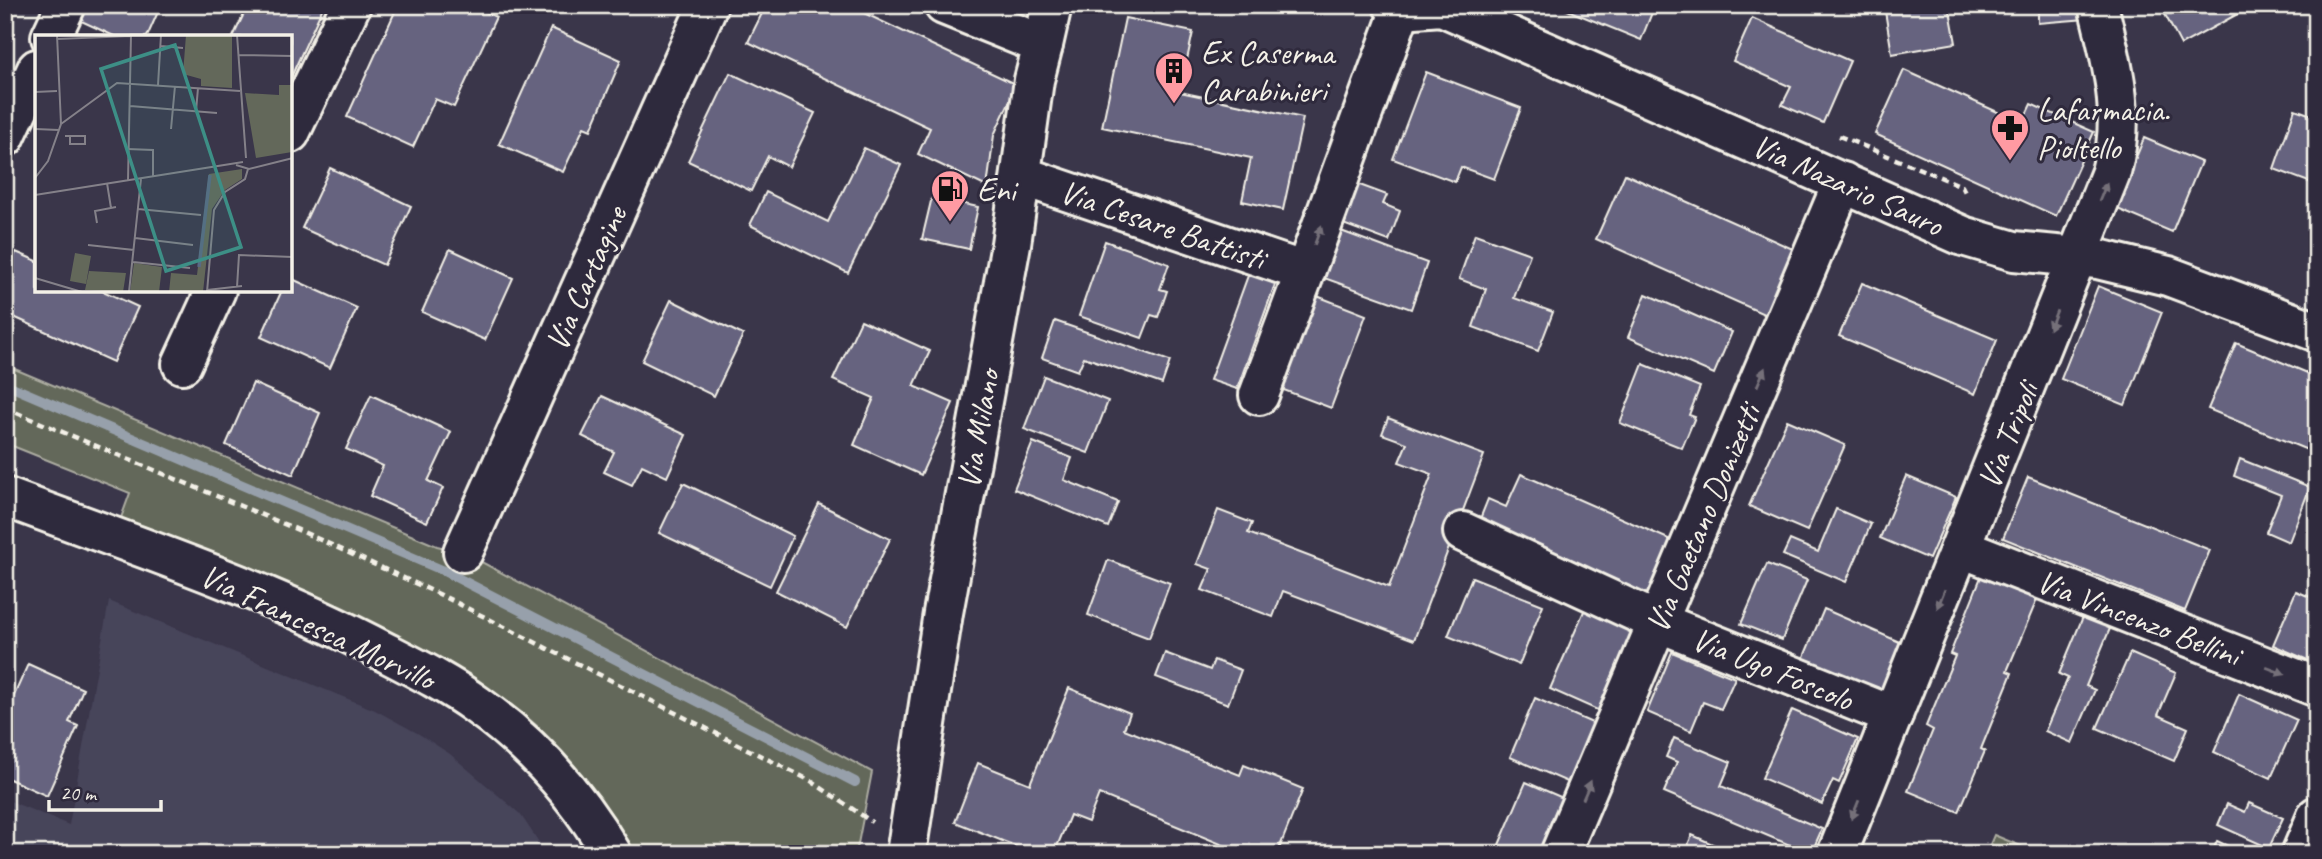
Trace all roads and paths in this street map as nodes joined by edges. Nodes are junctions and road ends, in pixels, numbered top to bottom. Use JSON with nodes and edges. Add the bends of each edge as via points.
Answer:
{"nodes":[{"id":1,"x":66,"y":5,"type":"edge"},
{"id":2,"x":351,"y":5,"type":"edge"},
{"id":3,"x":708,"y":5,"type":"edge"},
{"id":4,"x":944,"y":5,"type":"edge"},
{"id":5,"x":1052,"y":5,"type":"edge"},
{"id":6,"x":2098,"y":5,"type":"edge"},
{"id":7,"x":1397,"y":7,"type":"edge"},
{"id":8,"x":52,"y":35,"type":"edge"},
{"id":9,"x":1043,"y":45,"type":"junction"},
{"id":10,"x":35,"y":73,"type":"edge"},
{"id":11,"x":292,"y":130,"type":"edge"},
{"id":12,"x":1836,"y":134,"type":"dead end"},
{"id":13,"x":5,"y":137,"type":"edge"},
{"id":14,"x":1021,"y":176,"type":"junction"},
{"id":15,"x":1843,"y":182,"type":"junction"},
{"id":16,"x":1972,"y":204,"type":"dead end"},
{"id":17,"x":2079,"y":256,"type":"junction"},
{"id":18,"x":1305,"y":272,"type":"junction"},
{"id":19,"x":215,"y":292,"type":"edge"},
{"id":20,"x":2317,"y":332,"type":"edge"},
{"id":21,"x":182,"y":364,"type":"dead end"},
{"id":22,"x":1259,"y":395,"type":"dead end"},
{"id":23,"x":5,"y":408,"type":"edge"},
{"id":24,"x":5,"y":497,"type":"edge"},
{"id":25,"x":1463,"y":532,"type":"dead end"},
{"id":26,"x":1962,"y":548,"type":"junction"},
{"id":27,"x":463,"y":552,"type":"dead end"},
{"id":28,"x":1658,"y":622,"type":"junction"},
{"id":29,"x":2317,"y":687,"type":"edge"},
{"id":30,"x":1893,"y":716,"type":"junction"},
{"id":31,"x":2317,"y":816,"type":"edge"},
{"id":32,"x":871,"y":833,"type":"dead end"},
{"id":33,"x":1561,"y":853,"type":"edge"},
{"id":34,"x":612,"y":854,"type":"edge"},
{"id":35,"x":905,"y":854,"type":"edge"},
{"id":36,"x":1837,"y":854,"type":"edge"},
{"id":37,"x":2301,"y":854,"type":"edge"}],
"edges":[{"from":1,"to":8,"type":"street"},
{"from":2,"to":11,"type":"street"},
{"from":3,"to":27,"type":"street","name":"Via Cartagine"},
{"from":4,"to":9,"type":"street"},
{"from":5,"to":9,"type":"street","name":"Via Milano"},
{"from":17,"to":6,"type":"street","name":"Via Tripoli","one_way":true,"via":[[2111,173],[2119,127],[2116,81]]},
{"from":7,"to":15,"type":"street","name":"Via Nazario Sauro","via":[[1442,6]]},
{"from":18,"to":7,"type":"street","name":"Via Cesare Battisti","one_way":true},
{"from":9,"to":14,"type":"street","name":"Via Milano"},
{"from":10,"to":13,"type":"street"},
{"from":12,"to":16,"type":"path","via":[[1962,186]]},
{"from":14,"to":18,"type":"street","name":"Via Cesare Battisti"},
{"from":14,"to":35,"type":"street","name":"Via Milano"},
{"from":15,"to":17,"type":"street","name":"Via Nazario Sauro","via":[[1963,236],[2014,251]]},
{"from":28,"to":15,"type":"street","name":"Via Gaetano Donizetti","one_way":true},
{"from":17,"to":20,"type":"street","name":"Via Nazario Sauro","via":[[2168,276]]},
{"from":17,"to":26,"type":"street","name":"Via Tripoli","one_way":true},
{"from":18,"to":22,"type":"street","name":"Via Cesare Battisti"},
{"from":19,"to":21,"type":"street"},
{"from":23,"to":32,"type":"path","via":[[303,532],[441,595],[811,782],[873,823]]},
{"from":24,"to":34,"type":"street","name":"Via Francesca Morvillo","via":[[274,600],[439,680],[478,705],[530,750],[576,802]]},
{"from":25,"to":28,"type":"street","name":"Via Ugo Foscolo"},
{"from":26,"to":29,"type":"street","name":"Via Vincenzo Bellini","one_way":true},
{"from":26,"to":30,"type":"street","name":"Via Tripoli","one_way":true},
{"from":28,"to":30,"type":"street","name":"Via Ugo Foscolo"},
{"from":33,"to":28,"type":"street","name":"Via Gaetano Donizetti","one_way":true},
{"from":30,"to":36,"type":"street","name":"Via Tripoli","one_way":true},
{"from":31,"to":37,"type":"street"}]}
